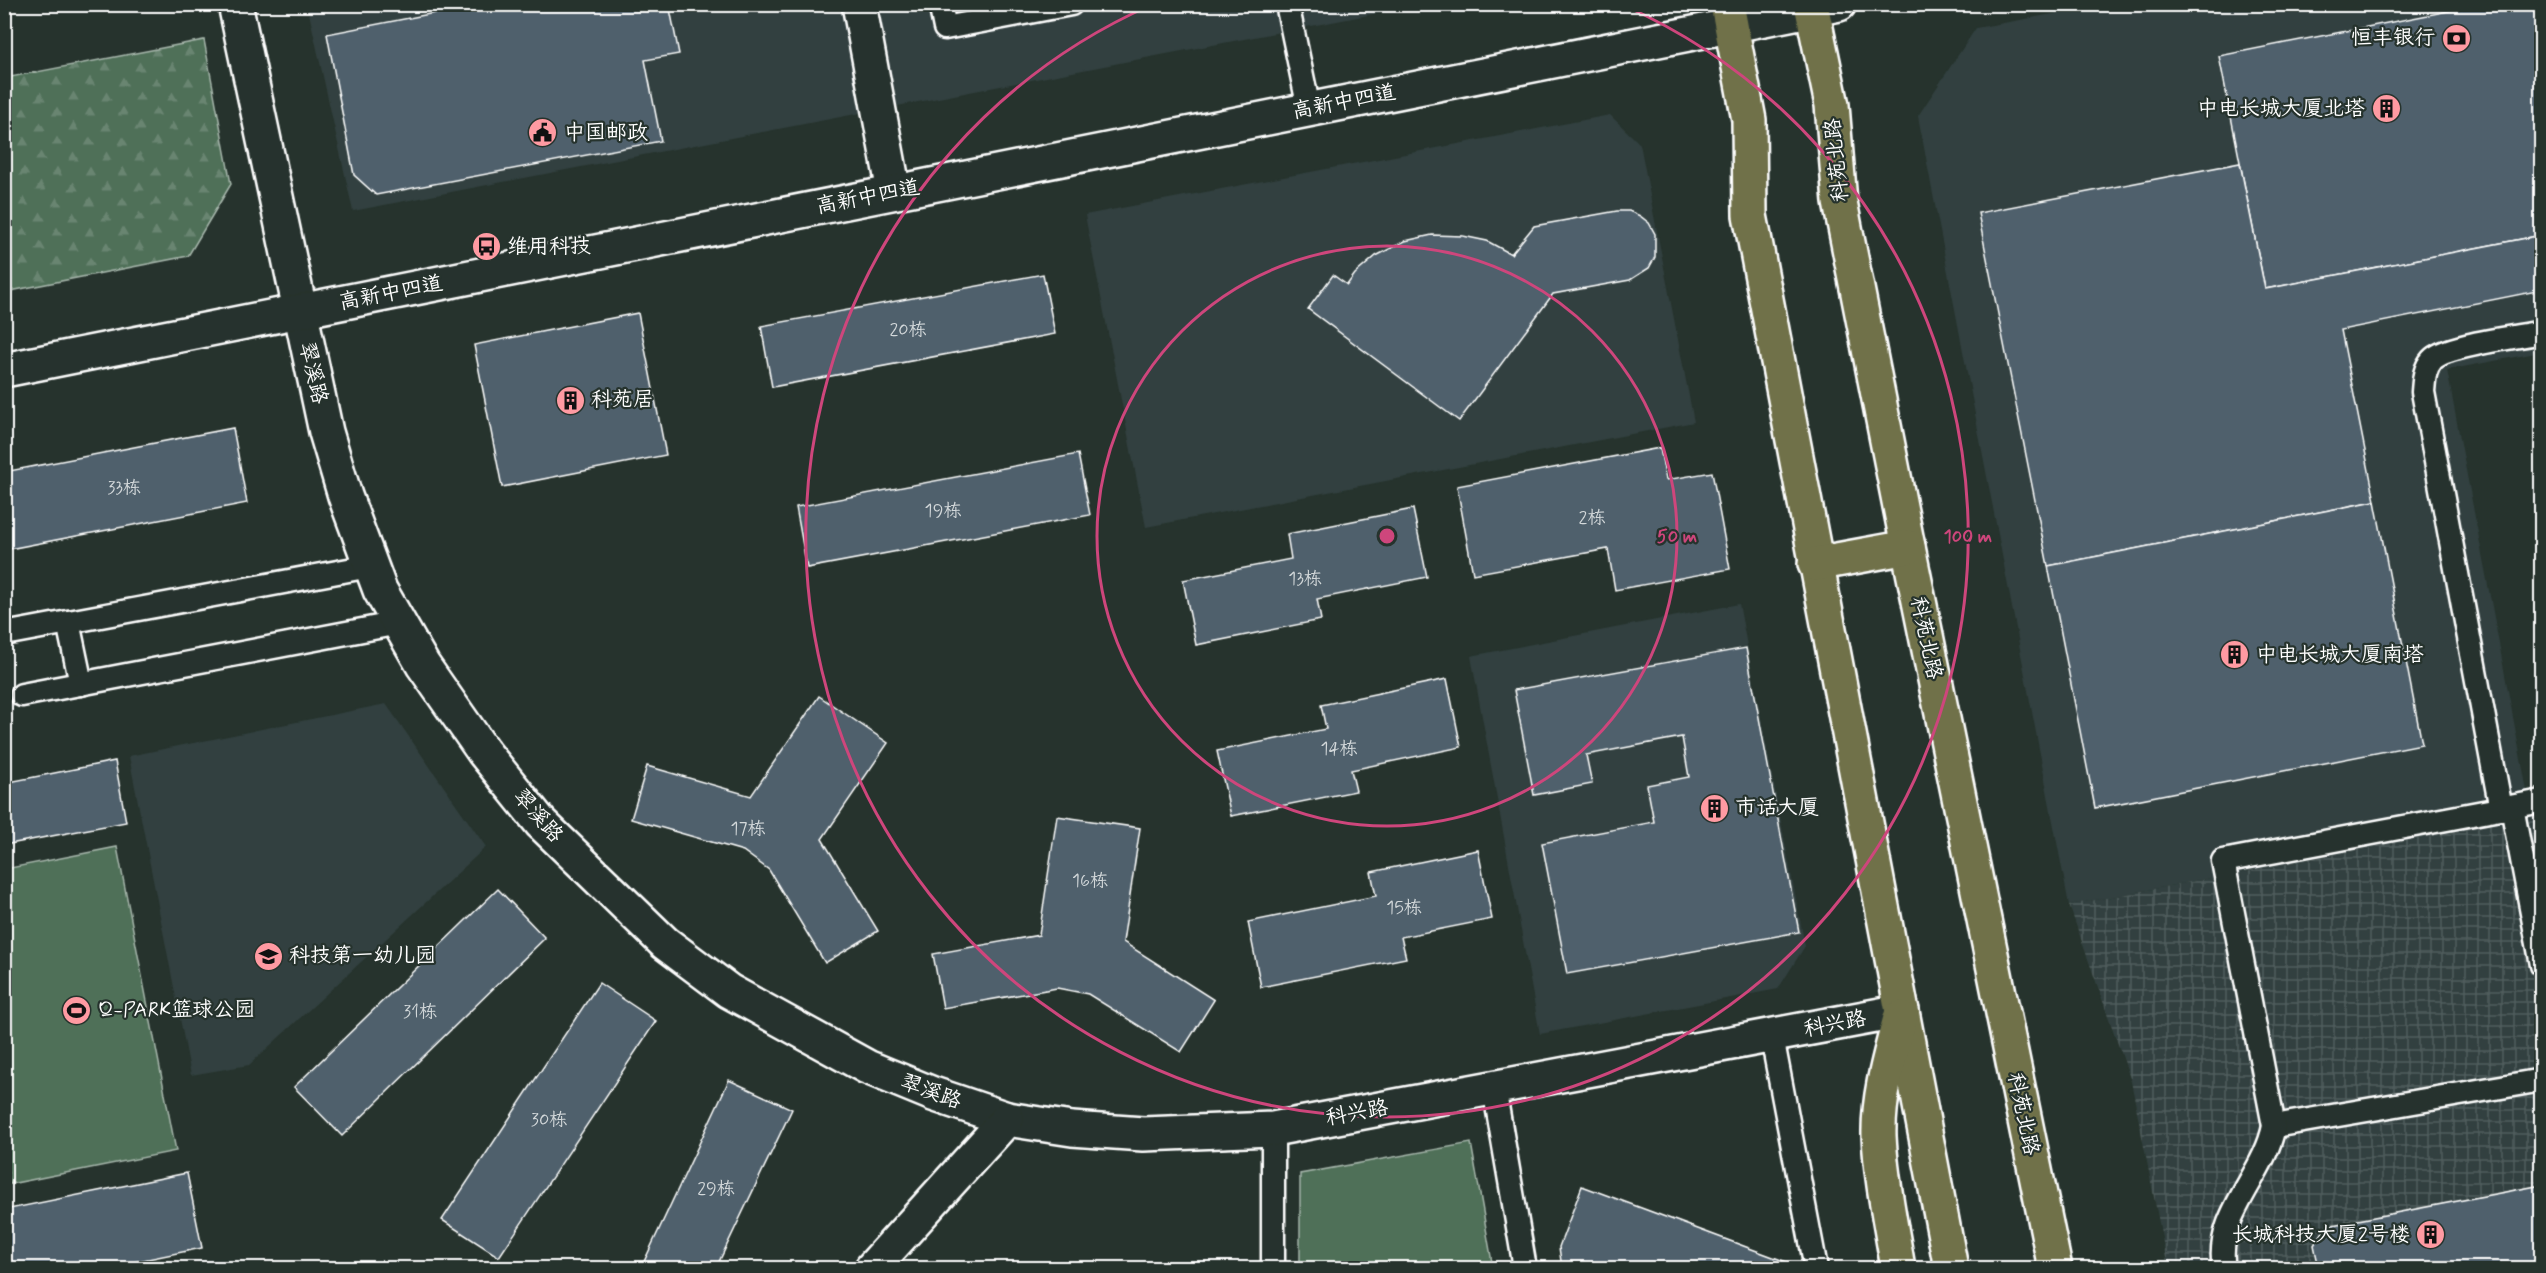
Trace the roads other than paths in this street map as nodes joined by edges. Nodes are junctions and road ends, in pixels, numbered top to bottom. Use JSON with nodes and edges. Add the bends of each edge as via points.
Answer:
{"nodes":[{"id":1,"x":235,"y":4,"type":"edge"},
{"id":2,"x":859,"y":4,"type":"edge"},
{"id":3,"x":940,"y":4,"type":"edge"},
{"id":4,"x":1071,"y":4,"type":"edge"},
{"id":5,"x":1287,"y":4,"type":"edge"},
{"id":6,"x":1821,"y":6,"type":"edge"},
{"id":7,"x":1729,"y":15,"type":"edge"},
{"id":8,"x":1309,"y":109,"type":"junction"},
{"id":9,"x":894,"y":192,"type":"junction"},
{"id":10,"x":299,"y":311,"type":"junction"},
{"id":11,"x":2541,"y":332,"type":"edge"},
{"id":12,"x":4,"y":370,"type":"edge"},
{"id":13,"x":1908,"y":547,"type":"junction"},
{"id":14,"x":1815,"y":564,"type":"junction"},
{"id":15,"x":370,"y":566,"type":"junction"},
{"id":16,"x":69,"y":622,"type":"junction"},
{"id":17,"x":399,"y":623,"type":"junction"},
{"id":18,"x":4,"y":634,"type":"edge"},
{"id":19,"x":81,"y":684,"type":"junction"},
{"id":20,"x":22,"y":695,"type":"dead end"},
{"id":21,"x":2541,"y":801,"type":"edge"},
{"id":22,"x":2506,"y":808,"type":"junction"},
{"id":23,"x":2541,"y":965,"type":"edge"},
{"id":24,"x":1902,"y":1011,"type":"junction"},
{"id":25,"x":1772,"y":1037,"type":"junction"},
{"id":26,"x":2541,"y":1080,"type":"edge"},
{"id":27,"x":1494,"y":1088,"type":"junction"},
{"id":28,"x":1007,"y":1119,"type":"junction"},
{"id":29,"x":2274,"y":1126,"type":"junction"},
{"id":30,"x":1273,"y":1129,"type":"junction"},
{"id":31,"x":872,"y":1269,"type":"edge"},
{"id":32,"x":1273,"y":1269,"type":"edge"},
{"id":33,"x":1525,"y":1269,"type":"edge"},
{"id":34,"x":1816,"y":1269,"type":"edge"},
{"id":35,"x":1898,"y":1269,"type":"edge"},
{"id":36,"x":1951,"y":1269,"type":"edge"},
{"id":37,"x":2055,"y":1269,"type":"edge"},
{"id":38,"x":2224,"y":1269,"type":"edge"}],
"edges":[{"from":1,"to":10,"type":"street","name":"翠溪路"},
{"from":2,"to":9,"type":"street"},
{"from":3,"to":4,"type":"lane","via":[[945,28]]},
{"from":5,"to":8,"type":"lane"},
{"from":6,"to":7,"type":"street","name":"高新中四道"},
{"from":6,"to":13,"type":"main road","name":"科苑北路","via":[[1840,202]]},
{"from":7,"to":8,"type":"street","name":"高新中四道"},
{"from":7,"to":14,"type":"main road","via":[[1749,120],[1750,214]]},
{"from":8,"to":9,"type":"street","name":"高新中四道"},
{"from":9,"to":10,"type":"street","name":"高新中四道"},
{"from":10,"to":12,"type":"street","name":"高新中四道"},
{"from":10,"to":15,"type":"street","name":"翠溪路","via":[[326,432]]},
{"from":11,"to":22,"type":"lane","via":[[2451,350],[2432,359],[2424,374],[2423,392]]},
{"from":13,"to":14,"type":"main road"},
{"from":13,"to":37,"type":"main road","name":"科苑北路"},
{"from":14,"to":24,"type":"main road"},
{"from":15,"to":16,"type":"lane"},
{"from":15,"to":17,"type":"street","name":"翠溪路"},
{"from":16,"to":18,"type":"lane"},
{"from":16,"to":19,"type":"lane"},
{"from":17,"to":19,"type":"lane"},
{"from":17,"to":28,"type":"street","name":"翠溪路","via":[[483,751],[541,823],[665,944],[729,992],[867,1067]]},
{"from":19,"to":20,"type":"lane"},
{"from":21,"to":22,"type":"lane"},
{"from":22,"to":23,"type":"lane"},
{"from":22,"to":29,"type":"lane","via":[[2223,861]]},
{"from":24,"to":25,"type":"street","name":"科兴路"},
{"from":24,"to":35,"type":"main road","via":[[1885,1076],[1879,1135]]},
{"from":24,"to":36,"type":"main road"},
{"from":25,"to":27,"type":"street","name":"科兴路"},
{"from":25,"to":34,"type":"lane"},
{"from":26,"to":29,"type":"lane"},
{"from":27,"to":30,"type":"street","name":"科兴路"},
{"from":27,"to":33,"type":"lane"},
{"from":28,"to":30,"type":"street","name":"科兴路","via":[[1143,1134]]},
{"from":28,"to":31,"type":"street"},
{"from":29,"to":38,"type":"lane","via":[[2271,1143],[2225,1231]]},
{"from":30,"to":32,"type":"lane"}]}
